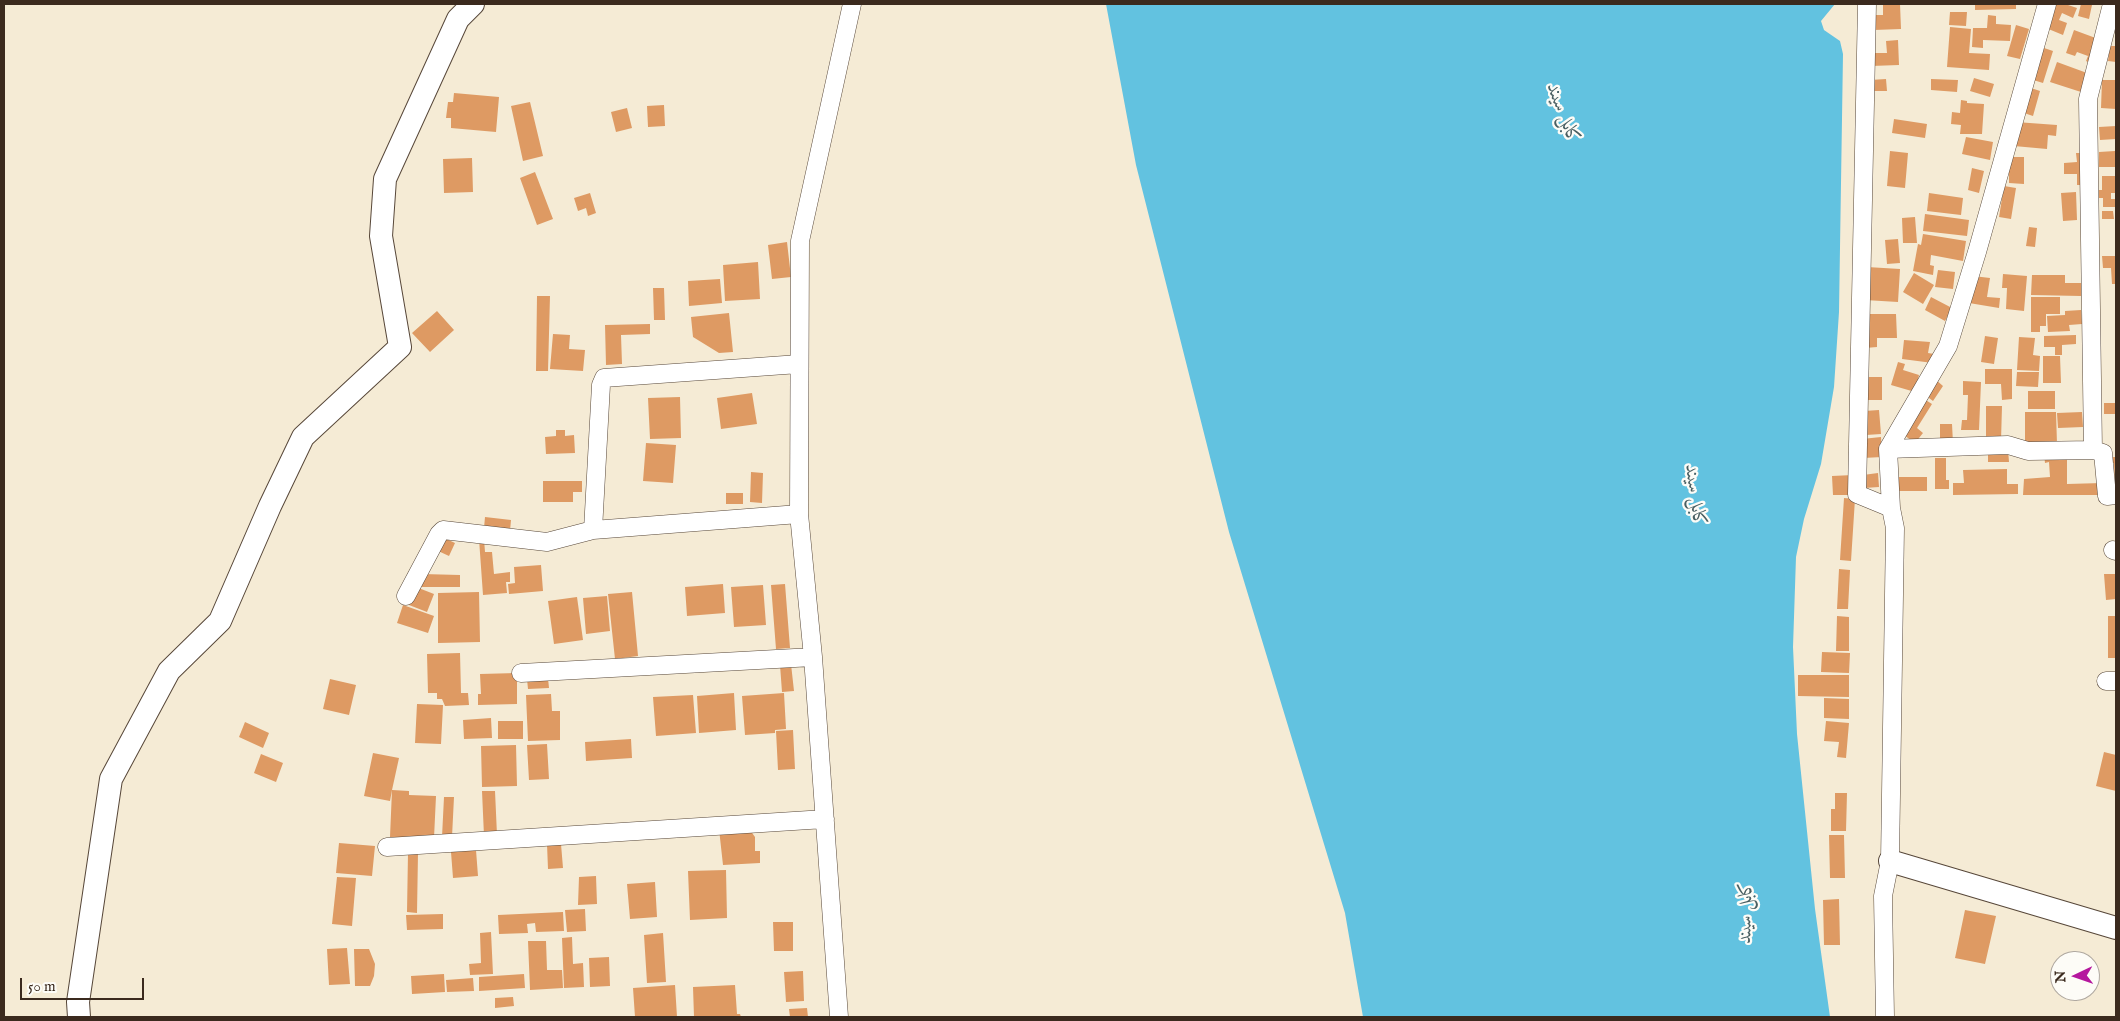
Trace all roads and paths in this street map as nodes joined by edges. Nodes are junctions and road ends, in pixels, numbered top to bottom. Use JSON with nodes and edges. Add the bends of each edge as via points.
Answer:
{"nodes":[{"id":1,"x":473,"y":4,"type":"edge"},
{"id":2,"x":852,"y":4,"type":"edge"},
{"id":3,"x":1867,"y":4,"type":"edge"},
{"id":4,"x":2046,"y":4,"type":"edge"},
{"id":5,"x":2110,"y":7,"type":"edge"},
{"id":6,"x":799,"y":364,"type":"junction"},
{"id":7,"x":1888,"y":449,"type":"junction"},
{"id":8,"x":2093,"y":450,"type":"junction"},
{"id":9,"x":2116,"y":496,"type":"edge"},
{"id":10,"x":1891,"y":508,"type":"junction"},
{"id":11,"x":799,"y":514,"type":"junction"},
{"id":12,"x":593,"y":530,"type":"junction"},
{"id":13,"x":406,"y":596,"type":"dead end"},
{"id":14,"x":813,"y":657,"type":"junction"},
{"id":15,"x":521,"y":673,"type":"dead end"},
{"id":16,"x":825,"y":819,"type":"junction"},
{"id":17,"x":387,"y":847,"type":"dead end"},
{"id":18,"x":1890,"y":861,"type":"junction"},
{"id":19,"x":2116,"y":928,"type":"edge"},
{"id":20,"x":79,"y":1017,"type":"edge"},
{"id":21,"x":839,"y":1017,"type":"edge"},
{"id":22,"x":1885,"y":1017,"type":"edge"}],
"edges":[{"from":1,"to":20,"type":"street","via":[[458,19],[385,180],[381,236],[400,347],[302,437],[220,621],[169,671],[111,779],[78,1002]]},
{"from":2,"to":6,"type":"street","via":[[800,241]]},
{"from":3,"to":10,"type":"street","via":[[1857,494]]},
{"from":4,"to":7,"type":"street","via":[[1948,346]]},
{"from":5,"to":8,"type":"street","via":[[2088,99]]},
{"from":6,"to":11,"type":"street"},
{"from":6,"to":12,"type":"street","via":[[604,378]]},
{"from":7,"to":8,"type":"street","via":[[2008,445],[2028,451]]},
{"from":7,"to":10,"type":"street"},
{"from":8,"to":9,"type":"street","via":[[2103,452],[2107,496]]},
{"from":10,"to":18,"type":"street","via":[[1895,528]]},
{"from":11,"to":12,"type":"street"},
{"from":11,"to":14,"type":"street"},
{"from":12,"to":13,"type":"street","via":[[547,542],[443,530]]},
{"from":14,"to":15,"type":"street"},
{"from":14,"to":16,"type":"street"},
{"from":16,"to":17,"type":"street"},
{"from":16,"to":21,"type":"street"},
{"from":18,"to":19,"type":"street"},
{"from":18,"to":22,"type":"street","via":[[1883,896]]}]}
